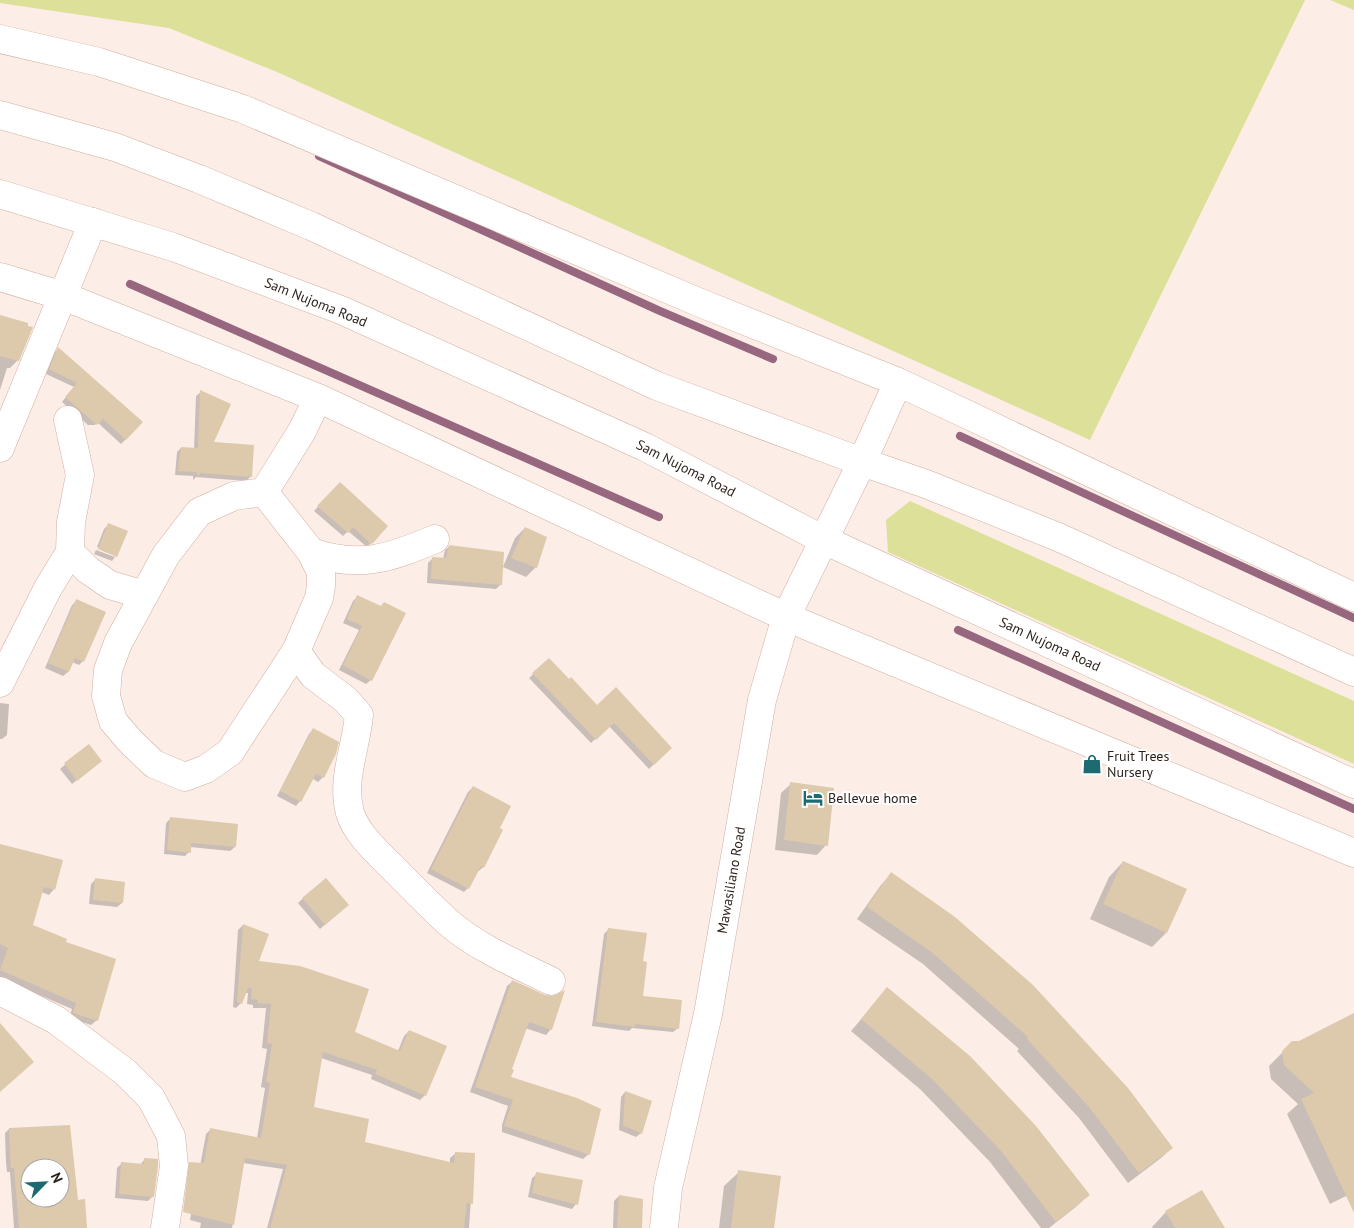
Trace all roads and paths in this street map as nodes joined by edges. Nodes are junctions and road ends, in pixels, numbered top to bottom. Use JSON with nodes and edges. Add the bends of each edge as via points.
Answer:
{"nodes":[{"id":1,"x":0,"y":40,"type":"edge"},
{"id":2,"x":0,"y":115,"type":"edge"},
{"id":3,"x":0,"y":194,"type":"edge"},
{"id":4,"x":93,"y":222,"type":"junction"},
{"id":5,"x":0,"y":277,"type":"edge"},
{"id":6,"x":63,"y":296,"type":"junction"},
{"id":7,"x":898,"y":382,"type":"junction"},
{"id":8,"x":318,"y":398,"type":"junction"},
{"id":9,"x":68,"y":420,"type":"dead end"},
{"id":10,"x":0,"y":448,"type":"edge"},
{"id":11,"x":862,"y":462,"type":"junction"},
{"id":12,"x":264,"y":492,"type":"junction"},
{"id":13,"x":435,"y":539,"type":"dead end"},
{"id":14,"x":824,"y":540,"type":"junction"},
{"id":15,"x":70,"y":552,"type":"junction"},
{"id":16,"x":312,"y":552,"type":"junction"},
{"id":17,"x":144,"y":595,"type":"junction"},
{"id":18,"x":1354,"y":597,"type":"edge"},
{"id":19,"x":786,"y":618,"type":"junction"},
{"id":20,"x":296,"y":651,"type":"junction"},
{"id":21,"x":1354,"y":672,"type":"edge"},
{"id":22,"x":0,"y":682,"type":"edge"},
{"id":23,"x":1354,"y":784,"type":"edge"},
{"id":24,"x":1354,"y":853,"type":"edge"},
{"id":25,"x":551,"y":981,"type":"dead end"},
{"id":26,"x":0,"y":991,"type":"edge"},
{"id":27,"x":165,"y":1228,"type":"edge"},
{"id":28,"x":664,"y":1228,"type":"edge"}],
"edges":[{"from":1,"to":7,"type":"street","via":[[100,62],[243,109],[704,304]]},
{"from":2,"to":11,"type":"street","via":[[115,147],[199,179],[311,226],[657,386]]},
{"from":3,"to":4,"type":"street","name":"Sam Nujoma Road"},
{"from":4,"to":6,"type":"street"},
{"from":4,"to":14,"type":"street","name":"Sam Nujoma Road","via":[[174,247],[341,310],[645,447]]},
{"from":5,"to":6,"type":"street"},
{"from":6,"to":8,"type":"street"},
{"from":6,"to":10,"type":"street"},
{"from":7,"to":11,"type":"street","name":"Mawasiliano Road"},
{"from":7,"to":18,"type":"street"},
{"from":8,"to":12,"type":"street","via":[[302,432]]},
{"from":8,"to":19,"type":"street"},
{"from":9,"to":15,"type":"street","via":[[80,475],[71,522]]},
{"from":11,"to":14,"type":"street","name":"Mawasiliano Road"},
{"from":11,"to":21,"type":"street","via":[[1058,537]]},
{"from":12,"to":16,"type":"street"},
{"from":12,"to":17,"type":"street","via":[[234,496],[199,512],[166,555]]},
{"from":13,"to":16,"type":"street","via":[[404,552],[355,562],[331,559]]},
{"from":14,"to":19,"type":"street","name":"Mawasiliano Road"},
{"from":14,"to":23,"type":"street","name":"Sam Nujoma Road"},
{"from":15,"to":17,"type":"street","via":[[88,570],[110,584]]},
{"from":15,"to":22,"type":"street"},
{"from":16,"to":20,"type":"street","via":[[321,572],[322,586]]},
{"from":17,"to":20,"type":"street","via":[[118,643],[108,670],[106,696],[113,721],[130,741],[154,764],[185,777],[206,769],[230,752]]},
{"from":19,"to":24,"type":"street"},
{"from":19,"to":28,"type":"street","name":"Mawasiliano Road","via":[[762,700],[708,1014],[668,1188]]},
{"from":20,"to":25,"type":"street","via":[[313,675],[346,700],[359,716],[348,767],[347,789],[350,814],[367,842],[449,923],[482,946]]},
{"from":26,"to":27,"type":"street","via":[[56,1020],[125,1072],[152,1098],[171,1136],[174,1166]]}]}
